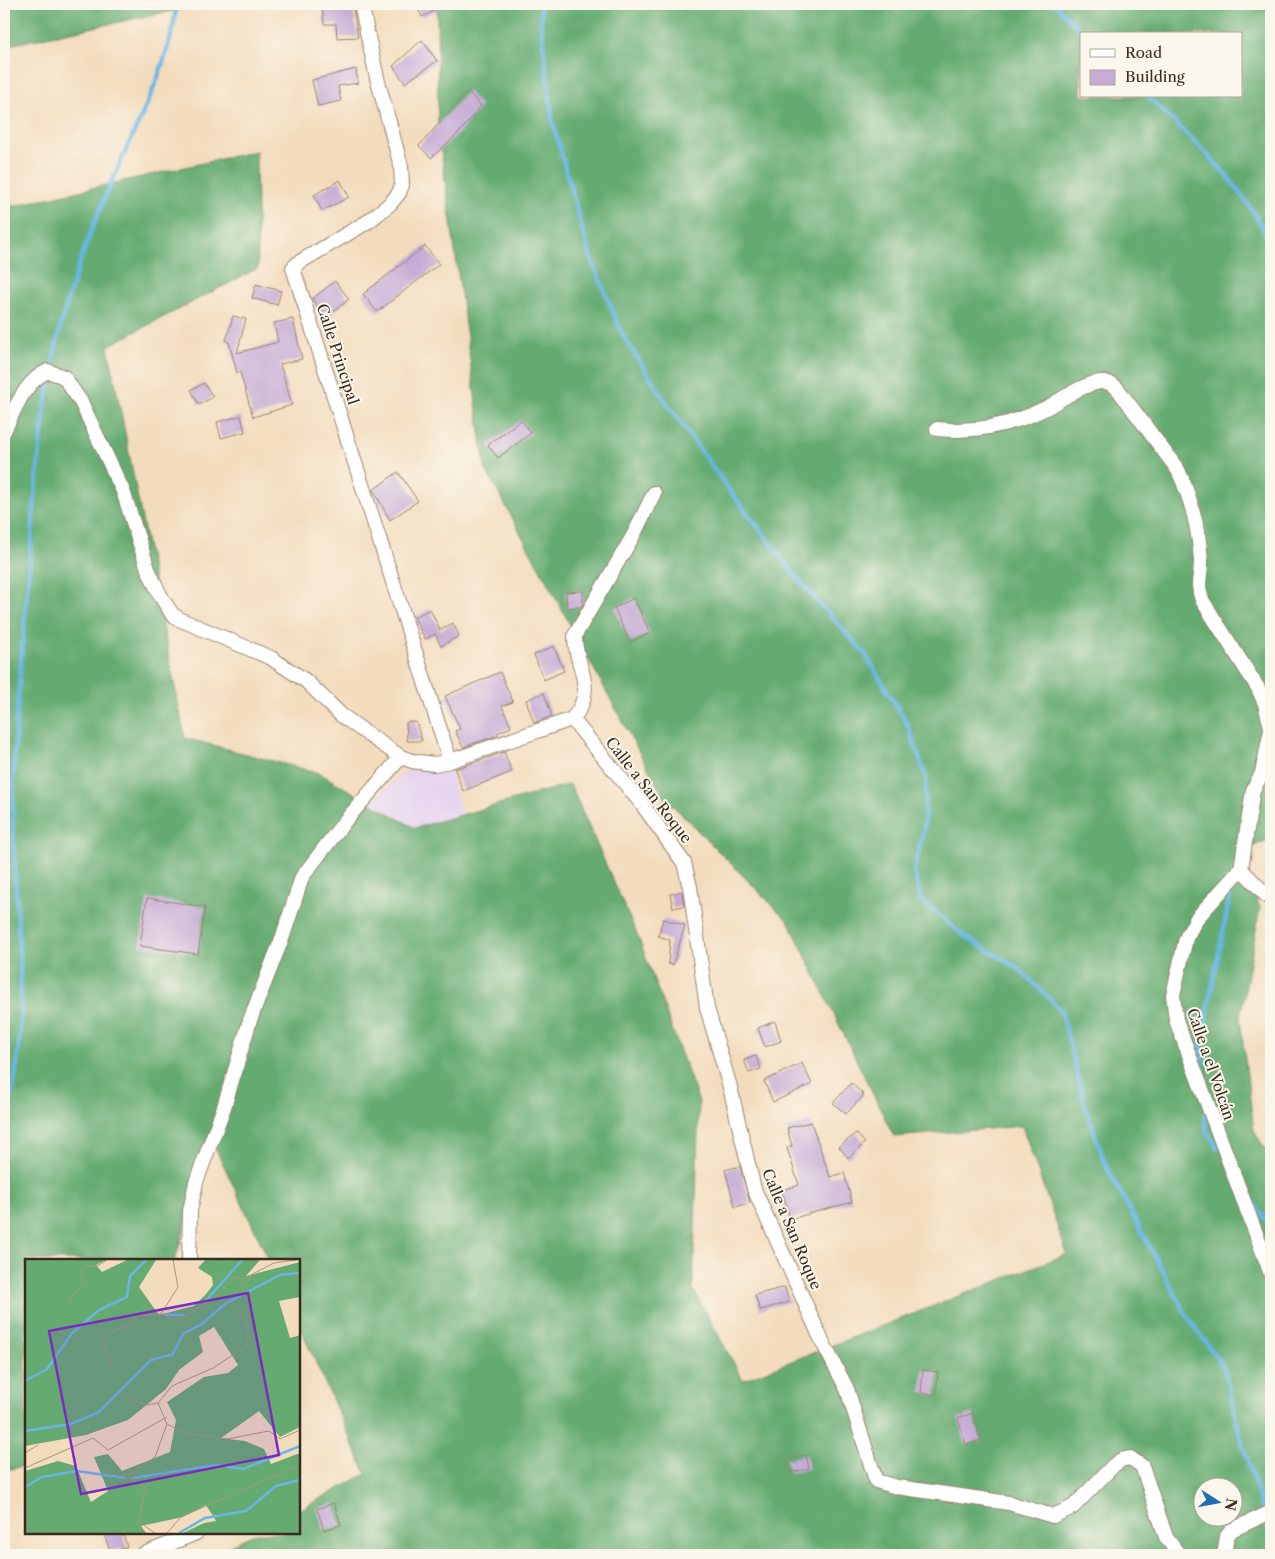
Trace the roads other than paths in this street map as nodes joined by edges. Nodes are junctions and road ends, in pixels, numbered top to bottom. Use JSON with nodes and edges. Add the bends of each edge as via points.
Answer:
{"nodes":[{"id":1,"x":361,"y":4,"type":"edge"},
{"id":2,"x":937,"y":429,"type":"dead end"},
{"id":3,"x":4,"y":431,"type":"edge"},
{"id":4,"x":654,"y":493,"type":"dead end"},
{"id":5,"x":572,"y":719,"type":"junction"},
{"id":6,"x":1271,"y":727,"type":"edge"},
{"id":7,"x":1271,"y":730,"type":"edge"},
{"id":8,"x":401,"y":757,"type":"junction"},
{"id":9,"x":450,"y":761,"type":"junction"},
{"id":10,"x":1241,"y":869,"type":"junction"},
{"id":11,"x":1271,"y":900,"type":"edge"},
{"id":12,"x":189,"y":1259,"type":"edge"},
{"id":13,"x":1271,"y":1274,"type":"edge"},
{"id":14,"x":1271,"y":1512,"type":"edge"},
{"id":15,"x":194,"y":1534,"type":"edge"},
{"id":16,"x":142,"y":1555,"type":"edge"},
{"id":17,"x":1179,"y":1555,"type":"edge"},
{"id":18,"x":1224,"y":1555,"type":"edge"}],
"edges":[{"from":1,"to":9,"type":"street","name":"Calle Principal","via":[[401,166],[402,185],[391,203],[369,221],[298,262],[294,268]]},
{"from":2,"to":6,"type":"street","via":[[988,429],[1031,416],[1087,385],[1100,382],[1109,382],[1121,392],[1178,470],[1190,497],[1199,545],[1198,588],[1202,600],[1258,688]]},
{"from":3,"to":8,"type":"street","via":[[36,378],[48,371],[64,377],[81,402],[123,491],[148,569],[172,614],[278,663]]},
{"from":4,"to":5,"type":"street","via":[[633,536],[575,635],[584,684],[582,705]]},
{"from":5,"to":9,"type":"street"},
{"from":5,"to":17,"type":"street","name":"Calle a San Roque","via":[[642,804],[684,863],[707,1008],[754,1189],[847,1390],[876,1481],[1009,1503],[1053,1516],[1073,1507],[1114,1465],[1130,1458],[1142,1466],[1166,1537]]},
{"from":7,"to":10,"type":"street","via":[[1262,773],[1253,790]]},
{"from":8,"to":9,"type":"street","via":[[428,763]]},
{"from":8,"to":12,"type":"street","via":[[345,820],[302,877],[196,1182],[190,1211]]},
{"from":10,"to":11,"type":"street"},
{"from":10,"to":13,"type":"street","name":"Calle a el Volcán","via":[[1196,918],[1186,938],[1177,971],[1174,1010]]},
{"from":14,"to":18,"type":"street","via":[[1232,1530],[1227,1536]]},
{"from":15,"to":16,"type":"street"}]}
